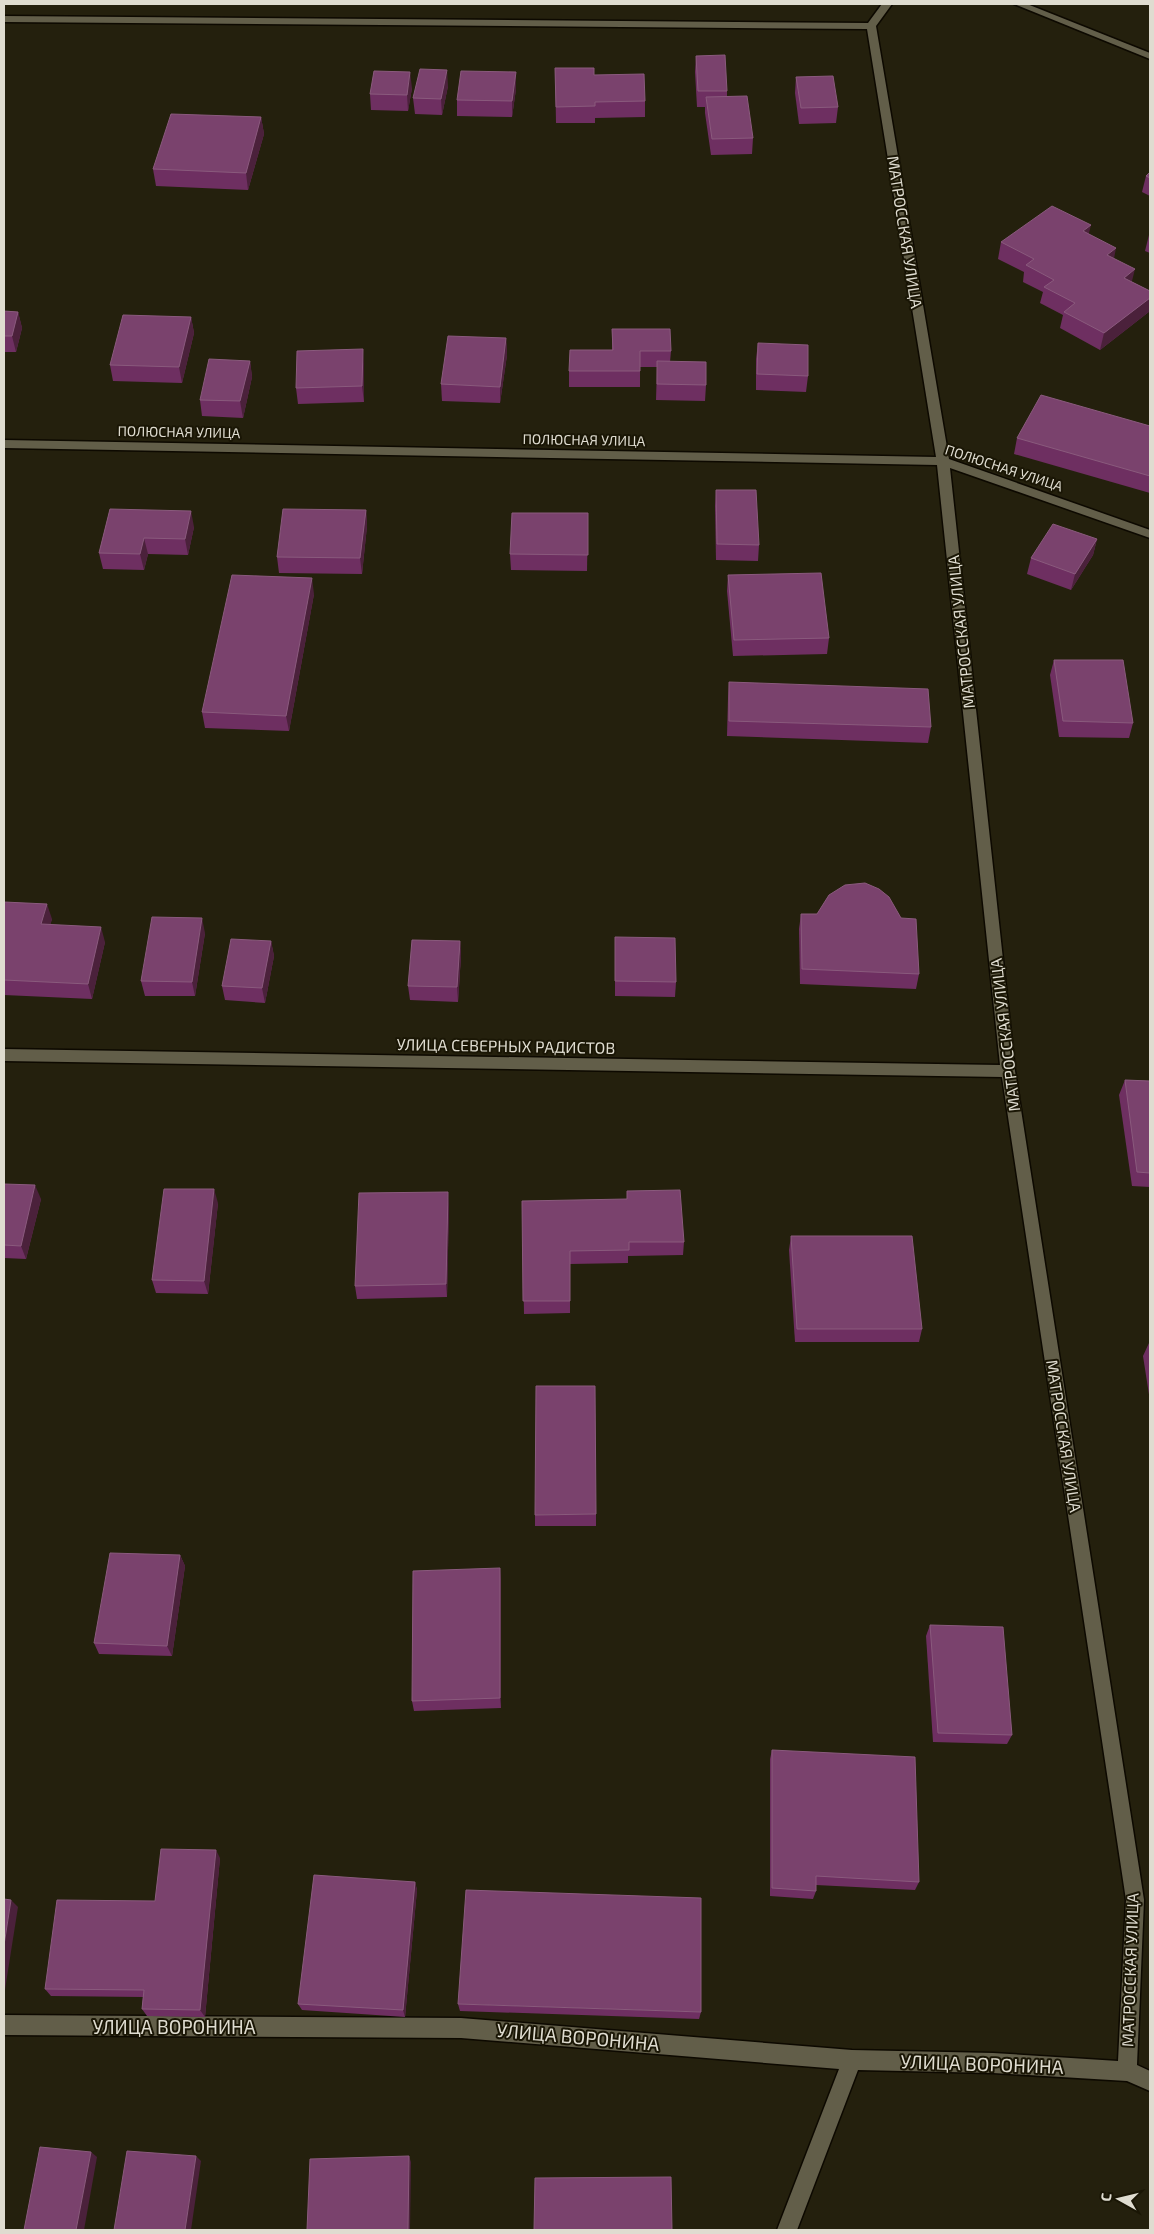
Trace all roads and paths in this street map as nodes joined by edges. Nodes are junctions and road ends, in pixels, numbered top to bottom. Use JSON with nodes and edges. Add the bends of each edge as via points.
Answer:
{"nodes":[{"id":1,"x":888,"y":4,"type":"edge"},
{"id":2,"x":1019,"y":4,"type":"edge"},
{"id":3,"x":4,"y":18,"type":"edge"},
{"id":4,"x":871,"y":26,"type":"junction"},
{"id":5,"x":1150,"y":56,"type":"edge"},
{"id":6,"x":4,"y":444,"type":"edge"},
{"id":7,"x":943,"y":461,"type":"junction"},
{"id":8,"x":1150,"y":534,"type":"edge"},
{"id":9,"x":4,"y":1055,"type":"edge"},
{"id":10,"x":1008,"y":1071,"type":"junction"},
{"id":11,"x":4,"y":2025,"type":"edge"},
{"id":12,"x":852,"y":2060,"type":"junction"},
{"id":13,"x":1127,"y":2071,"type":"junction"},
{"id":14,"x":1150,"y":2081,"type":"edge"},
{"id":15,"x":787,"y":2230,"type":"edge"}],
"edges":[{"from":1,"to":4,"type":"street"},
{"from":2,"to":5,"type":"street"},
{"from":3,"to":4,"type":"street"},
{"from":4,"to":7,"type":"street","name":"МАТРОССКАЯ УЛИЦА"},
{"from":6,"to":7,"type":"street","name":"ПОЛЮСНАЯ УЛИЦА"},
{"from":7,"to":8,"type":"street","name":"ПОЛЮСНАЯ УЛИЦА"},
{"from":7,"to":10,"type":"street","name":"МАТРОССКАЯ УЛИЦА"},
{"from":9,"to":10,"type":"street","name":"УЛИЦА СЕВЕРНЫХ РАДИСТОВ"},
{"from":10,"to":13,"type":"street","name":"МАТРОССКАЯ УЛИЦА","via":[[1135,1900]]},
{"from":11,"to":12,"type":"street","name":"УЛИЦА ВОРОНИНА","via":[[461,2028]]},
{"from":12,"to":13,"type":"street","name":"УЛИЦА ВОРОНИНА","via":[[993,2063]]},
{"from":12,"to":15,"type":"street"},
{"from":13,"to":14,"type":"street","name":"УЛИЦА ВОРОНИНА"}]}
